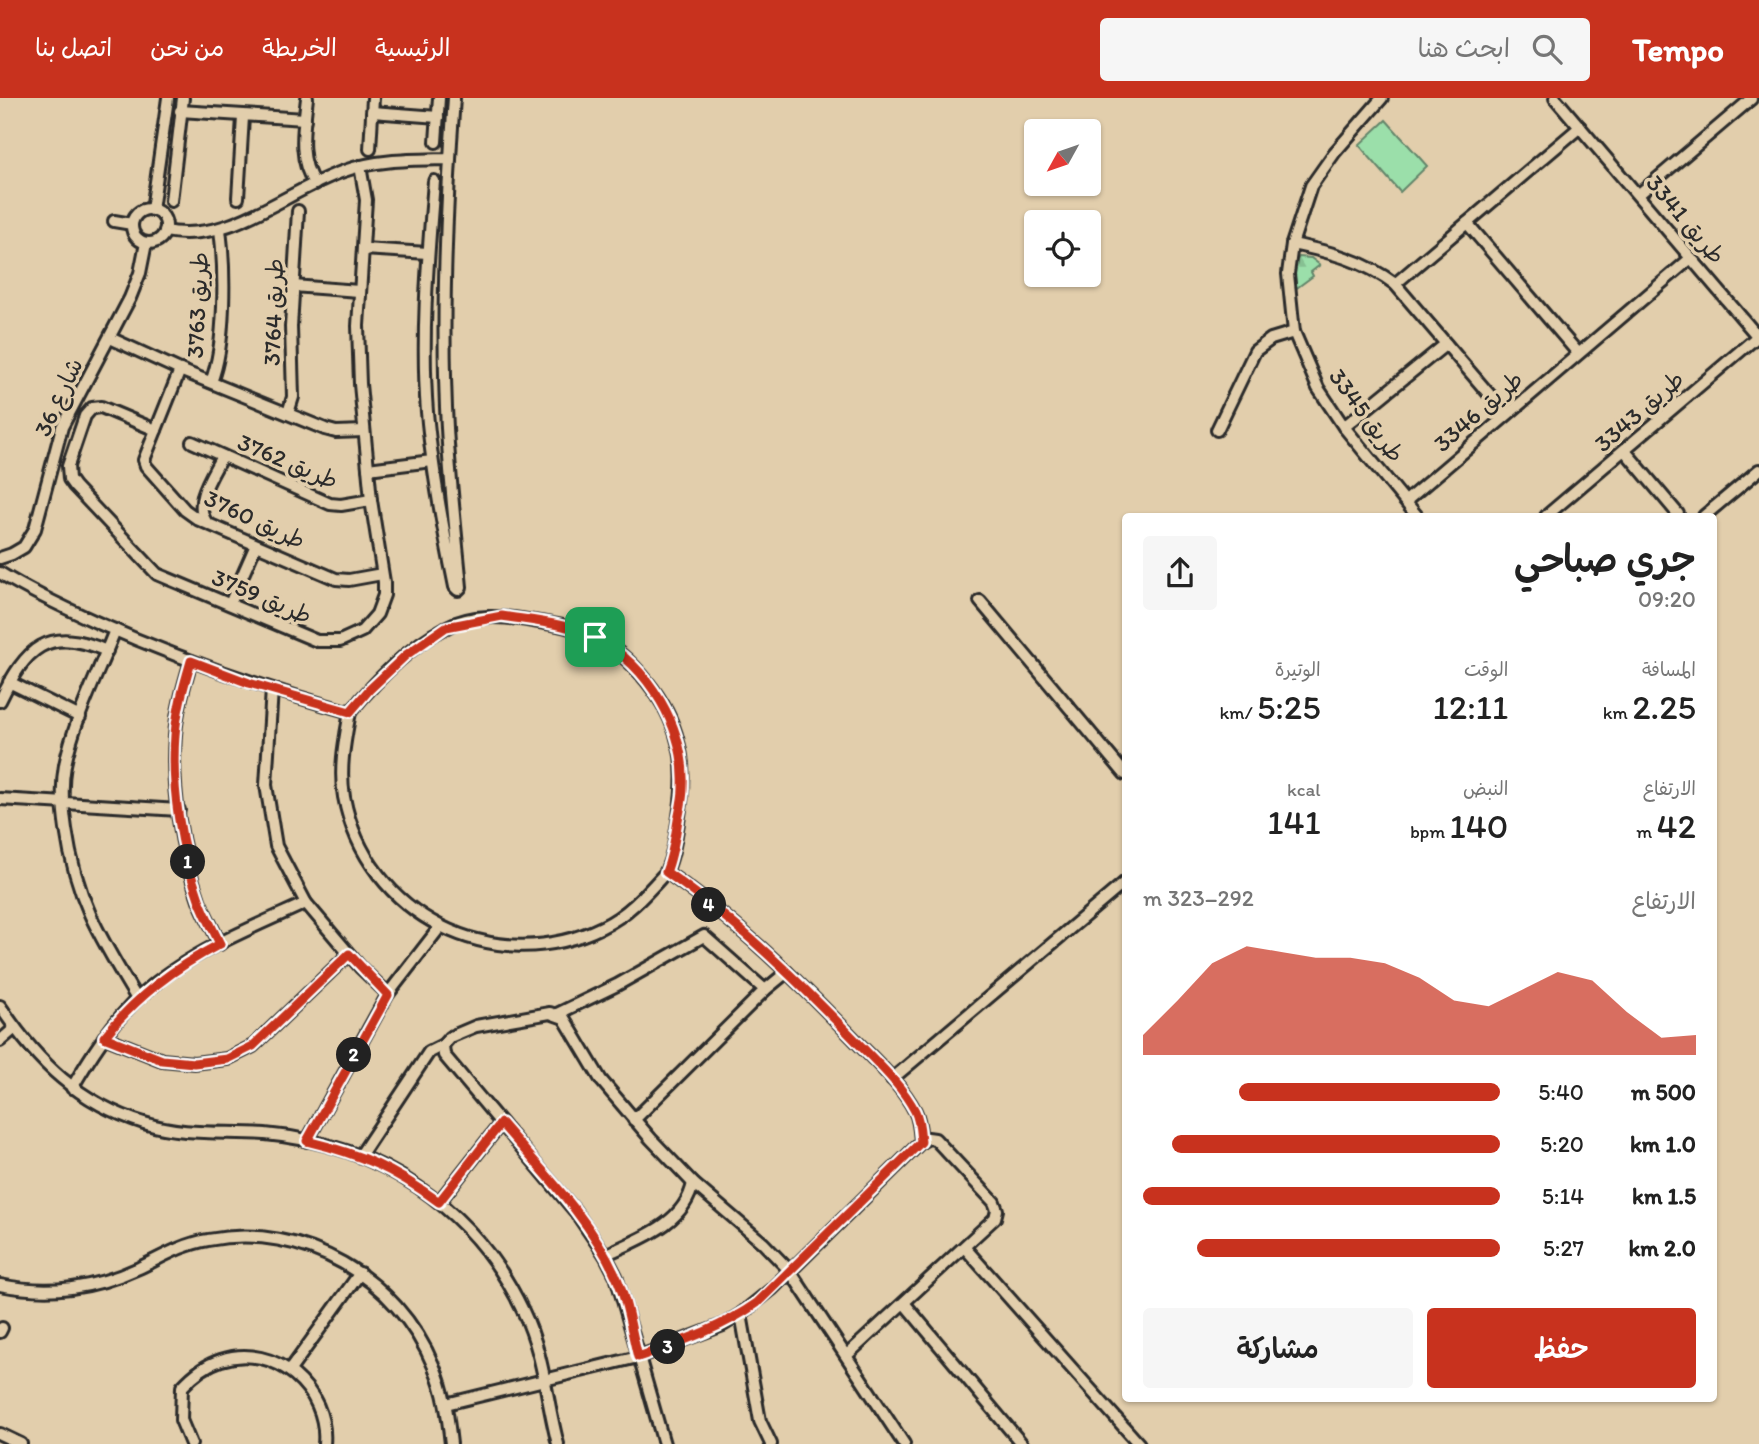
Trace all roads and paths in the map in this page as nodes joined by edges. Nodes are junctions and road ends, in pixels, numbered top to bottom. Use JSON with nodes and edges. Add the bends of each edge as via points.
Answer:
{"nodes":[{"id":1,"x":169,"y":98,"type":"edge"},
{"id":2,"x":183,"y":98,"type":"edge"},
{"id":3,"x":307,"y":98,"type":"edge"},
{"id":4,"x":373,"y":98,"type":"edge"},
{"id":5,"x":439,"y":98,"type":"edge"},
{"id":6,"x":454,"y":98,"type":"edge"},
{"id":7,"x":1382,"y":98,"type":"edge"},
{"id":8,"x":1555,"y":98,"type":"edge"},
{"id":9,"x":1750,"y":98,"type":"edge"},
{"id":10,"x":1759,"y":109,"type":"edge"},
{"id":11,"x":180,"y":111,"type":"junction"},
{"id":12,"x":372,"y":112,"type":"junction"},
{"id":13,"x":243,"y":117,"type":"junction"},
{"id":14,"x":438,"y":117,"type":"junction"},
{"id":15,"x":304,"y":119,"type":"junction"},
{"id":16,"x":1580,"y":127,"type":"junction"},
{"id":17,"x":436,"y":142,"type":"dead end"},
{"id":18,"x":370,"y":149,"type":"dead end"},
{"id":19,"x":450,"y":159,"type":"junction"},
{"id":20,"x":360,"y":166,"type":"junction"},
{"id":21,"x":434,"y":181,"type":"dead end"},
{"id":22,"x":315,"y":184,"type":"junction"},
{"id":23,"x":1638,"y":195,"type":"junction"},
{"id":24,"x":238,"y":198,"type":"dead end"},
{"id":25,"x":171,"y":201,"type":"dead end"},
{"id":26,"x":152,"y":210,"type":"junction"},
{"id":27,"x":298,"y":211,"type":"dead end"},
{"id":28,"x":114,"y":221,"type":"dead end"},
{"id":29,"x":1467,"y":223,"type":"junction"},
{"id":30,"x":132,"y":224,"type":"junction"},
{"id":31,"x":220,"y":229,"type":"junction"},
{"id":32,"x":165,"y":231,"type":"junction"},
{"id":33,"x":146,"y":243,"type":"junction"},
{"id":34,"x":1292,"y":244,"type":"junction"},
{"id":35,"x":363,"y":249,"type":"junction"},
{"id":36,"x":428,"y":253,"type":"junction"},
{"id":37,"x":1691,"y":258,"type":"junction"},
{"id":38,"x":1395,"y":284,"type":"junction"},
{"id":39,"x":293,"y":286,"type":"junction"},
{"id":40,"x":359,"y":291,"type":"junction"},
{"id":41,"x":1294,"y":332,"type":"junction"},
{"id":42,"x":1758,"y":337,"type":"edge"},
{"id":43,"x":110,"y":338,"type":"junction"},
{"id":44,"x":1446,"y":344,"type":"junction"},
{"id":45,"x":1578,"y":353,"type":"junction"},
{"id":46,"x":180,"y":370,"type":"junction"},
{"id":47,"x":211,"y":382,"type":"junction"},
{"id":48,"x":288,"y":413,"type":"junction"},
{"id":49,"x":1506,"y":414,"type":"junction"},
{"id":50,"x":1344,"y":427,"type":"junction"},
{"id":51,"x":156,"y":430,"type":"junction"},
{"id":52,"x":364,"y":430,"type":"junction"},
{"id":53,"x":1217,"y":430,"type":"dead end"},
{"id":54,"x":192,"y":442,"type":"dead end"},
{"id":55,"x":1625,"y":451,"type":"junction"},
{"id":56,"x":222,"y":456,"type":"junction"},
{"id":57,"x":432,"y":461,"type":"junction"},
{"id":58,"x":368,"y":469,"type":"junction"},
{"id":59,"x":1759,"y":470,"type":"edge"},
{"id":60,"x":371,"y":500,"type":"junction"},
{"id":61,"x":201,"y":501,"type":"junction"},
{"id":62,"x":1406,"y":501,"type":"junction"},
{"id":63,"x":182,"y":506,"type":"junction"},
{"id":64,"x":1416,"y":513,"type":"edge"},
{"id":65,"x":1550,"y":513,"type":"edge"},
{"id":66,"x":1677,"y":513,"type":"edge"},
{"id":67,"x":1708,"y":513,"type":"edge"},
{"id":68,"x":206,"y":522,"type":"junction"},
{"id":69,"x":256,"y":545,"type":"junction"},
{"id":70,"x":0,"y":558,"type":"edge"},
{"id":71,"x":0,"y":573,"type":"edge"},
{"id":72,"x":383,"y":574,"type":"junction"},
{"id":73,"x":980,"y":601,"type":"dead end"},
{"id":74,"x":230,"y":604,"type":"junction"},
{"id":75,"x":115,"y":630,"type":"junction"},
{"id":76,"x":107,"y":651,"type":"junction"},
{"id":77,"x":191,"y":661,"type":"junction"},
{"id":78,"x":9,"y":682,"type":"junction"},
{"id":79,"x":272,"y":689,"type":"junction"},
{"id":80,"x":0,"y":701,"type":"edge"},
{"id":81,"x":350,"y":712,"type":"junction"},
{"id":82,"x":80,"y":718,"type":"junction"},
{"id":83,"x":1122,"y":770,"type":"edge"},
{"id":84,"x":0,"y":799,"type":"edge"},
{"id":85,"x":62,"y":804,"type":"junction"},
{"id":86,"x":179,"y":810,"type":"junction"},
{"id":87,"x":666,"y":872,"type":"junction"},
{"id":88,"x":1122,"y":885,"type":"edge"},
{"id":89,"x":306,"y":902,"type":"junction"},
{"id":90,"x":440,"y":928,"type":"junction"},
{"id":91,"x":220,"y":944,"type":"junction"},
{"id":92,"x":349,"y":954,"type":"junction"},
{"id":93,"x":787,"y":972,"type":"junction"},
{"id":94,"x":765,"y":990,"type":"junction"},
{"id":95,"x":388,"y":995,"type":"junction"},
{"id":96,"x":137,"y":999,"type":"junction"},
{"id":97,"x":0,"y":1006,"type":"edge"},
{"id":98,"x":557,"y":1014,"type":"junction"},
{"id":99,"x":15,"y":1028,"type":"junction"},
{"id":100,"x":104,"y":1037,"type":"junction"},
{"id":101,"x":0,"y":1041,"type":"edge"},
{"id":102,"x":443,"y":1045,"type":"junction"},
{"id":103,"x":892,"y":1079,"type":"junction"},
{"id":104,"x":72,"y":1088,"type":"junction"},
{"id":105,"x":635,"y":1120,"type":"junction"},
{"id":106,"x":501,"y":1123,"type":"junction"},
{"id":107,"x":307,"y":1141,"type":"junction"},
{"id":108,"x":921,"y":1142,"type":"junction"},
{"id":109,"x":360,"y":1156,"type":"junction"},
{"id":110,"x":693,"y":1183,"type":"junction"},
{"id":111,"x":439,"y":1202,"type":"junction"},
{"id":112,"x":965,"y":1248,"type":"junction"},
{"id":113,"x":605,"y":1255,"type":"junction"},
{"id":114,"x":790,"y":1270,"type":"junction"},
{"id":115,"x":360,"y":1273,"type":"junction"},
{"id":116,"x":0,"y":1285,"type":"edge"},
{"id":117,"x":904,"y":1303,"type":"junction"},
{"id":118,"x":741,"y":1314,"type":"junction"},
{"id":119,"x":846,"y":1355,"type":"junction"},
{"id":120,"x":638,"y":1357,"type":"junction"},
{"id":121,"x":290,"y":1370,"type":"junction"},
{"id":122,"x":546,"y":1380,"type":"junction"},
{"id":123,"x":446,"y":1404,"type":"junction"},
{"id":124,"x":0,"y":1434,"type":"edge"},
{"id":125,"x":21,"y":1444,"type":"edge"},
{"id":126,"x":191,"y":1444,"type":"edge"},
{"id":127,"x":324,"y":1444,"type":"edge"},
{"id":128,"x":451,"y":1444,"type":"edge"},
{"id":129,"x":558,"y":1444,"type":"edge"},
{"id":130,"x":664,"y":1444,"type":"edge"},
{"id":131,"x":771,"y":1444,"type":"edge"},
{"id":132,"x":904,"y":1444,"type":"edge"},
{"id":133,"x":1022,"y":1444,"type":"edge"},
{"id":134,"x":1139,"y":1444,"type":"edge"}],
"edges":[{"from":1,"to":26,"type":"street"},
{"from":2,"to":11,"type":"street"},
{"from":3,"to":15,"type":"street"},
{"from":4,"to":12,"type":"street"},
{"from":5,"to":14,"type":"street"},
{"from":6,"to":19,"type":"street"},
{"from":7,"to":34,"type":"street","name":"طريق 3345","via":[[1311,186]]},
{"from":8,"to":16,"type":"street","name":"طريق 3341"},
{"from":9,"to":10,"type":"street"},
{"from":9,"to":23,"type":"street"},
{"from":11,"to":13,"type":"street"},
{"from":11,"to":25,"type":"street"},
{"from":12,"to":14,"type":"street"},
{"from":12,"to":18,"type":"street"},
{"from":13,"to":15,"type":"street"},
{"from":13,"to":24,"type":"street"},
{"from":14,"to":17,"type":"street"},
{"from":15,"to":22,"type":"street","via":[[304,159]]},
{"from":16,"to":23,"type":"street","name":"طريق 3341"},
{"from":16,"to":29,"type":"street"},
{"from":19,"to":20,"type":"street"},
{"from":19,"to":57,"type":"street","via":[[447,426],[458,590]]},
{"from":20,"to":22,"type":"street"},
{"from":20,"to":35,"type":"street","name":"طريق 3759","via":[[366,200]]},
{"from":21,"to":36,"type":"street"},
{"from":22,"to":31,"type":"street"},
{"from":23,"to":37,"type":"street","name":"طريق 3341"},
{"from":26,"to":30,"type":"street","via":[[139,213]]},
{"from":26,"to":32,"type":"street","via":[[163,217]]},
{"from":27,"to":39,"type":"street","name":"طريق 3764"},
{"from":28,"to":30,"type":"street"},
{"from":29,"to":38,"type":"street"},
{"from":29,"to":45,"type":"street"},
{"from":30,"to":33,"type":"street","via":[[135,236]]},
{"from":31,"to":32,"type":"street","via":[[184,234]]},
{"from":31,"to":47,"type":"street","name":"طريق 3763","via":[[224,272],[218,361]]},
{"from":32,"to":33,"type":"street","via":[[160,239]]},
{"from":33,"to":43,"type":"street","name":"شارع 36","via":[[136,284]]},
{"from":34,"to":38,"type":"street","via":[[1358,261]]},
{"from":34,"to":41,"type":"street","name":"طريق 3345","via":[[1288,274]]},
{"from":35,"to":36,"type":"street"},
{"from":35,"to":40,"type":"street","name":"طريق 3759"},
{"from":36,"to":57,"type":"street","via":[[425,351]]},
{"from":37,"to":42,"type":"street","name":"طريق 3341"},
{"from":37,"to":45,"type":"street","name":"طريق 3346"},
{"from":38,"to":44,"type":"street"},
{"from":39,"to":40,"type":"street"},
{"from":39,"to":48,"type":"street","name":"طريق 3764","via":[[293,397]]},
{"from":40,"to":52,"type":"street","name":"طريق 3759"},
{"from":41,"to":50,"type":"street","name":"طريق 3345","via":[[1318,388]]},
{"from":41,"to":53,"type":"street","via":[[1271,339],[1255,351]]},
{"from":42,"to":55,"type":"street","name":"طريق 3343"},
{"from":43,"to":46,"type":"street","name":"طريق 3763"},
{"from":43,"to":70,"type":"street","name":"شارع 36","via":[[62,427],[35,529],[24,547]]},
{"from":44,"to":49,"type":"street"},
{"from":44,"to":50,"type":"street"},
{"from":45,"to":49,"type":"street","name":"طريق 3346"},
{"from":46,"to":47,"type":"street","name":"طريق 3763"},
{"from":46,"to":51,"type":"street","name":"طريق 3760"},
{"from":47,"to":48,"type":"street","name":"طريق 3763"},
{"from":48,"to":52,"type":"street","name":"طريق 3763","via":[[331,431]]},
{"from":49,"to":62,"type":"street","name":"طريق 3346"},
{"from":50,"to":62,"type":"street","name":"طريق 3345"},
{"from":51,"to":63,"type":"street","name":"طريق 3760","via":[[144,463]]},
{"from":51,"to":74,"type":"street","name":"طريق 3759","via":[[101,407],[92,408],[68,466],[69,478],[153,572]]},
{"from":52,"to":58,"type":"street","name":"طريق 3759"},
{"from":54,"to":56,"type":"street","name":"طريق 3762"},
{"from":55,"to":65,"type":"street","name":"طريق 3343"},
{"from":55,"to":66,"type":"street"},
{"from":56,"to":60,"type":"street","name":"طريق 3762","via":[[330,504]]},
{"from":56,"to":61,"type":"street"},
{"from":57,"to":58,"type":"street"},
{"from":58,"to":60,"type":"street","name":"طريق 3759"},
{"from":59,"to":67,"type":"street"},
{"from":60,"to":72,"type":"street","name":"طريق 3759"},
{"from":61,"to":63,"type":"street"},
{"from":61,"to":68,"type":"street"},
{"from":62,"to":64,"type":"street","name":"طريق 3345"},
{"from":63,"to":68,"type":"street","name":"طريق 3760"},
{"from":68,"to":69,"type":"street","name":"طريق 3760"},
{"from":69,"to":72,"type":"street","name":"طريق 3760","via":[[341,580]]},
{"from":69,"to":74,"type":"street"},
{"from":71,"to":75,"type":"street"},
{"from":72,"to":74,"type":"street","name":"طريق 3759","via":[[384,595],[377,614],[362,631],[340,641],[310,639]]},
{"from":73,"to":83,"type":"street"},
{"from":75,"to":76,"type":"street"},
{"from":75,"to":77,"type":"street"},
{"from":76,"to":78,"type":"street","via":[[80,641],[49,643],[34,649]]},
{"from":76,"to":82,"type":"street"},
{"from":77,"to":79,"type":"street"},
{"from":77,"to":86,"type":"street","via":[[175,734]]},
{"from":78,"to":80,"type":"street"},
{"from":78,"to":82,"type":"street"},
{"from":79,"to":81,"type":"street"},
{"from":79,"to":89,"type":"street","via":[[266,785],[276,846]]},
{"from":81,"to":87,"type":"street","via":[[406,655],[446,627],[502,616],[565,626],[595,637],[624,656],[645,678],[678,741],[683,788],[673,857]]},
{"from":81,"to":90,"type":"street","via":[[342,754],[344,796],[356,836],[376,873],[405,904]]},
{"from":82,"to":85,"type":"street","via":[[66,763]]},
{"from":84,"to":85,"type":"street"},
{"from":85,"to":86,"type":"street"},
{"from":85,"to":96,"type":"street","via":[[74,876],[86,911]]},
{"from":86,"to":91,"type":"street","via":[[186,856]]},
{"from":87,"to":90,"type":"street","via":[[638,903],[603,927],[564,942],[522,947],[480,942]]},
{"from":87,"to":93,"type":"street"},
{"from":88,"to":103,"type":"street"},
{"from":89,"to":91,"type":"street"},
{"from":89,"to":92,"type":"street"},
{"from":90,"to":95,"type":"street"},
{"from":91,"to":96,"type":"street"},
{"from":92,"to":95,"type":"street"},
{"from":92,"to":100,"type":"street","via":[[253,1046],[227,1059],[162,1060]]},
{"from":93,"to":94,"type":"street"},
{"from":93,"to":103,"type":"street"},
{"from":94,"to":98,"type":"street","via":[[704,936]]},
{"from":94,"to":105,"type":"street"},
{"from":95,"to":107,"type":"street"},
{"from":96,"to":100,"type":"street"},
{"from":97,"to":99,"type":"street"},
{"from":98,"to":102,"type":"street","via":[[476,1026]]},
{"from":98,"to":105,"type":"street"},
{"from":99,"to":101,"type":"street"},
{"from":99,"to":104,"type":"street","via":[[41,1061]]},
{"from":100,"to":104,"type":"street"},
{"from":102,"to":106,"type":"street","via":[[444,1055]]},
{"from":102,"to":109,"type":"street","via":[[429,1052]]},
{"from":103,"to":108,"type":"street","via":[[915,1111]]},
{"from":104,"to":107,"type":"street","via":[[146,1124],[186,1132],[267,1134]]},
{"from":105,"to":110,"type":"street"},
{"from":106,"to":111,"type":"street"},
{"from":106,"to":113,"type":"street","via":[[575,1211]]},
{"from":107,"to":109,"type":"street"},
{"from":108,"to":112,"type":"street","via":[[928,1138],[939,1141],[996,1206],[993,1222]]},
{"from":108,"to":114,"type":"street"},
{"from":109,"to":111,"type":"street","via":[[388,1168]]},
{"from":110,"to":113,"type":"street","via":[[687,1203],[675,1217]]},
{"from":110,"to":114,"type":"street"},
{"from":111,"to":122,"type":"street","via":[[472,1234],[508,1281],[537,1346]]},
{"from":112,"to":117,"type":"street"},
{"from":112,"to":134,"type":"street"},
{"from":113,"to":120,"type":"street","via":[[616,1276]]},
{"from":114,"to":118,"type":"street"},
{"from":114,"to":119,"type":"street"},
{"from":115,"to":116,"type":"street","via":[[292,1241],[234,1236],[176,1249],[139,1268],[75,1289],[30,1291]]},
{"from":115,"to":121,"type":"street"},
{"from":115,"to":123,"type":"street","via":[[415,1331],[434,1366]]},
{"from":117,"to":119,"type":"street"},
{"from":117,"to":133,"type":"street"},
{"from":118,"to":120,"type":"street","via":[[705,1334]]},
{"from":118,"to":131,"type":"street","via":[[760,1421]]},
{"from":119,"to":132,"type":"street"},
{"from":120,"to":122,"type":"street"},
{"from":120,"to":130,"type":"street"},
{"from":121,"to":126,"type":"street","via":[[258,1357],[241,1356],[208,1365],[194,1375],[182,1387],[180,1404]]},
{"from":121,"to":127,"type":"street","via":[[315,1398]]},
{"from":122,"to":123,"type":"street"},
{"from":122,"to":129,"type":"street"},
{"from":123,"to":128,"type":"street"},
{"from":124,"to":125,"type":"street"}]}
